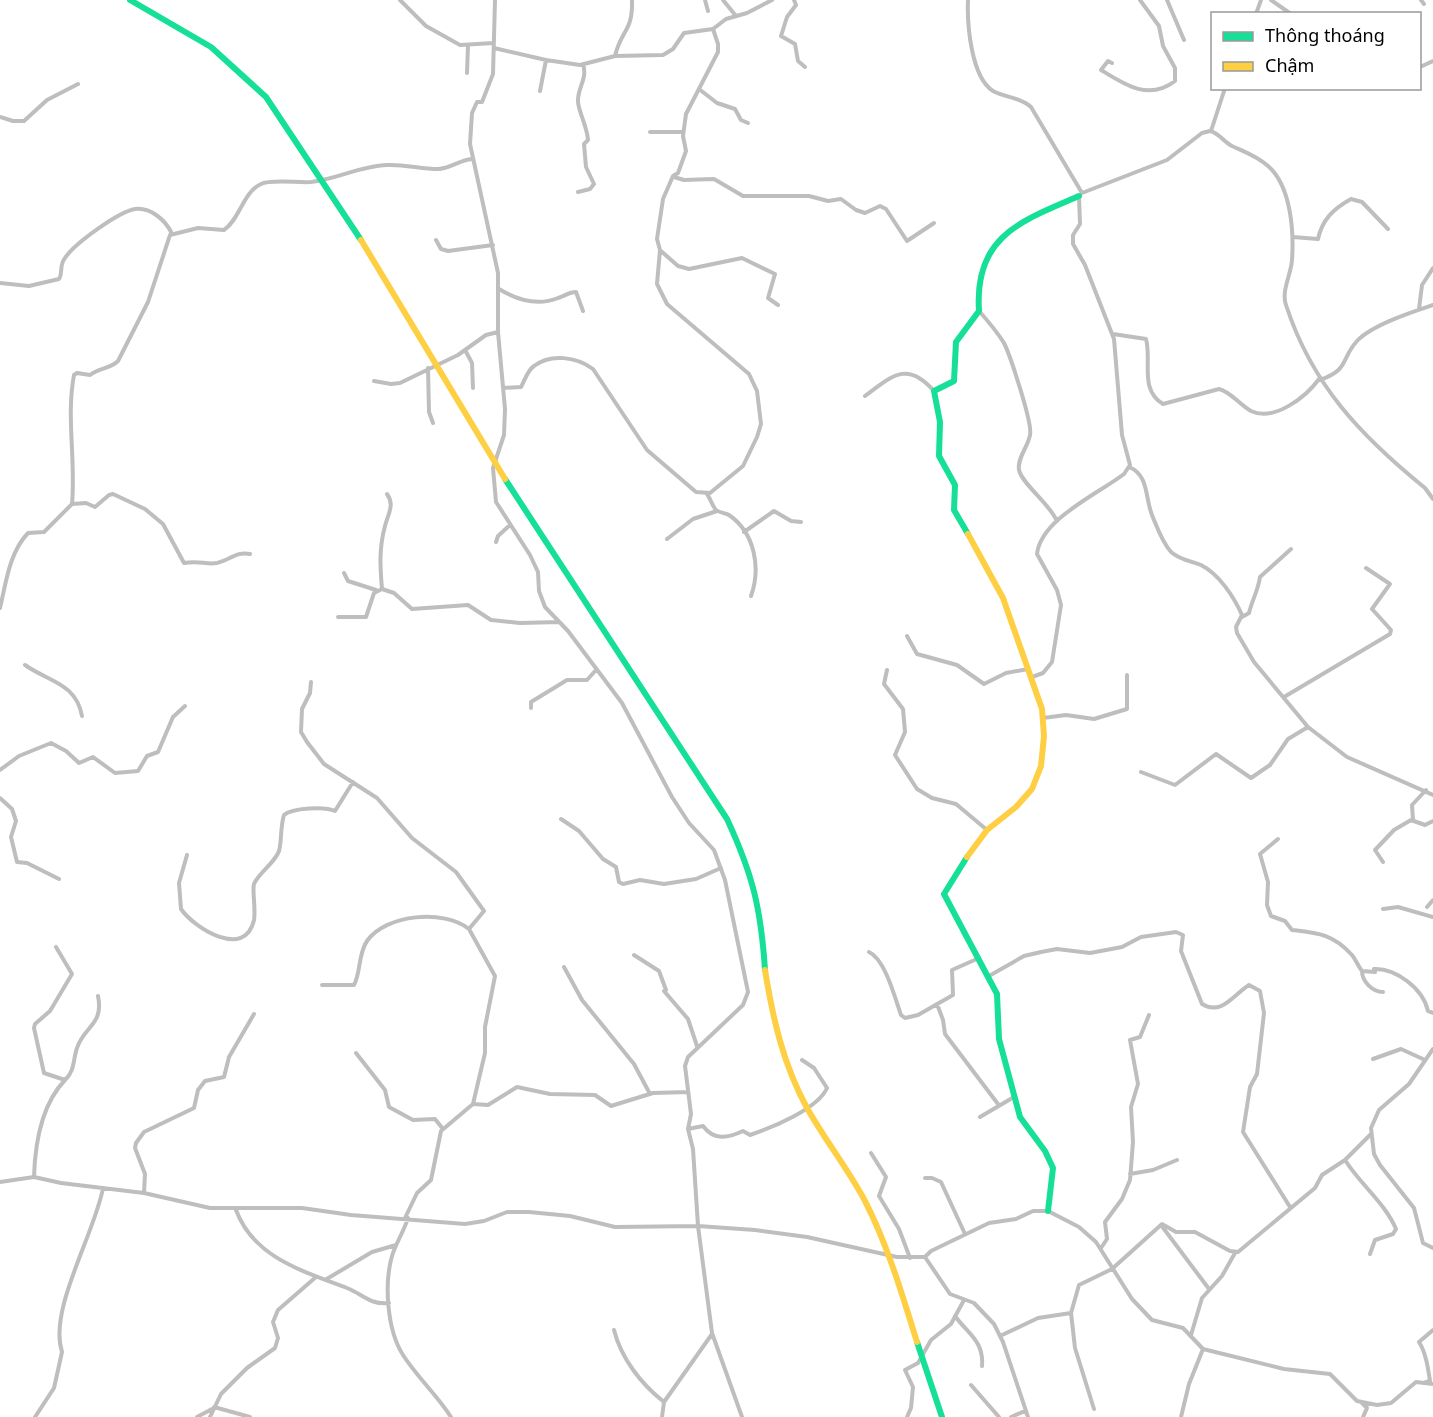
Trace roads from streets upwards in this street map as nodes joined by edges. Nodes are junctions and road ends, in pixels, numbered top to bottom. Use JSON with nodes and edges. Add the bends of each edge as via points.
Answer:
{"nodes":[{"id":1,"x":130,"y":0,"type":"edge"},
{"id":2,"x":400,"y":0,"type":"edge"},
{"id":3,"x":495,"y":0,"type":"edge"},
{"id":4,"x":632,"y":0,"type":"edge"},
{"id":5,"x":705,"y":0,"type":"edge"},
{"id":6,"x":723,"y":0,"type":"edge"},
{"id":7,"x":772,"y":0,"type":"edge"},
{"id":8,"x":794,"y":0,"type":"edge"},
{"id":9,"x":968,"y":0,"type":"edge"},
{"id":10,"x":1140,"y":0,"type":"edge"},
{"id":11,"x":1167,"y":0,"type":"edge"},
{"id":12,"x":1271,"y":0,"type":"edge"},
{"id":13,"x":708,"y":11,"type":"dead end"},
{"id":14,"x":1289,"y":12,"type":"edge"},
{"id":15,"x":736,"y":16,"type":"junction"},
{"id":16,"x":713,"y":29,"type":"junction"},
{"id":17,"x":1184,"y":40,"type":"dead end"},
{"id":18,"x":468,"y":45,"type":"junction"},
{"id":19,"x":494,"y":46,"type":"junction"},
{"id":20,"x":615,"y":56,"type":"junction"},
{"id":21,"x":546,"y":60,"type":"junction"},
{"id":22,"x":1112,"y":63,"type":"dead end"},
{"id":23,"x":583,"y":64,"type":"junction"},
{"id":24,"x":805,"y":67,"type":"dead end"},
{"id":25,"x":467,"y":73,"type":"dead end"},
{"id":26,"x":78,"y":84,"type":"dead end"},
{"id":27,"x":699,"y":89,"type":"junction"},
{"id":28,"x":1224,"y":90,"type":"edge"},
{"id":29,"x":540,"y":91,"type":"dead end"},
{"id":30,"x":0,"y":117,"type":"edge"},
{"id":31,"x":748,"y":123,"type":"dead end"},
{"id":32,"x":1211,"y":131,"type":"junction"},
{"id":33,"x":650,"y":132,"type":"dead end"},
{"id":34,"x":683,"y":132,"type":"junction"},
{"id":35,"x":472,"y":159,"type":"junction"},
{"id":36,"x":673,"y":176,"type":"junction"},
{"id":37,"x":323,"y":180,"type":"junction"},
{"id":38,"x":578,"y":192,"type":"dead end"},
{"id":39,"x":1080,"y":195,"type":"junction"},
{"id":40,"x":934,"y":223,"type":"dead end"},
{"id":41,"x":1388,"y":229,"type":"dead end"},
{"id":42,"x":172,"y":234,"type":"junction"},
{"id":43,"x":1293,"y":237,"type":"junction"},
{"id":44,"x":436,"y":240,"type":"dead end"},
{"id":45,"x":493,"y":245,"type":"junction"},
{"id":46,"x":660,"y":250,"type":"junction"},
{"id":47,"x":1433,"y":268,"type":"edge"},
{"id":48,"x":0,"y":283,"type":"edge"},
{"id":49,"x":499,"y":289,"type":"junction"},
{"id":50,"x":778,"y":305,"type":"dead end"},
{"id":51,"x":1433,"y":305,"type":"edge"},
{"id":52,"x":1419,"y":309,"type":"junction"},
{"id":53,"x":583,"y":311,"type":"dead end"},
{"id":54,"x":979,"y":311,"type":"junction"},
{"id":55,"x":498,"y":332,"type":"junction"},
{"id":56,"x":1113,"y":334,"type":"junction"},
{"id":57,"x":465,"y":350,"type":"junction"},
{"id":58,"x":431,"y":366,"type":"junction"},
{"id":59,"x":1320,"y":380,"type":"junction"},
{"id":60,"x":374,"y":381,"type":"dead end"},
{"id":61,"x":473,"y":388,"type":"dead end"},
{"id":62,"x":503,"y":388,"type":"junction"},
{"id":63,"x":934,"y":391,"type":"junction"},
{"id":64,"x":865,"y":396,"type":"dead end"},
{"id":65,"x":433,"y":423,"type":"dead end"},
{"id":66,"x":494,"y":463,"type":"junction"},
{"id":67,"x":1129,"y":467,"type":"junction"},
{"id":68,"x":387,"y":494,"type":"dead end"},
{"id":69,"x":707,"y":494,"type":"junction"},
{"id":70,"x":1433,"y":499,"type":"edge"},
{"id":71,"x":72,"y":504,"type":"junction"},
{"id":72,"x":717,"y":511,"type":"junction"},
{"id":73,"x":1057,"y":521,"type":"junction"},
{"id":74,"x":801,"y":522,"type":"dead end"},
{"id":75,"x":510,"y":525,"type":"junction"},
{"id":76,"x":744,"y":532,"type":"junction"},
{"id":77,"x":667,"y":539,"type":"dead end"},
{"id":78,"x":496,"y":542,"type":"dead end"},
{"id":79,"x":1291,"y":549,"type":"dead end"},
{"id":80,"x":250,"y":554,"type":"dead end"},
{"id":81,"x":1366,"y":568,"type":"dead end"},
{"id":82,"x":344,"y":573,"type":"dead end"},
{"id":83,"x":382,"y":589,"type":"junction"},
{"id":84,"x":376,"y":590,"type":"junction"},
{"id":85,"x":751,"y":596,"type":"dead end"},
{"id":86,"x":0,"y":608,"type":"edge"},
{"id":87,"x":338,"y":617,"type":"dead end"},
{"id":88,"x":1242,"y":617,"type":"junction"},
{"id":89,"x":559,"y":622,"type":"junction"},
{"id":90,"x":908,"y":636,"type":"dead end"},
{"id":91,"x":25,"y":665,"type":"dead end"},
{"id":92,"x":1029,"y":668,"type":"junction"},
{"id":93,"x":596,"y":670,"type":"junction"},
{"id":94,"x":887,"y":670,"type":"dead end"},
{"id":95,"x":1127,"y":675,"type":"dead end"},
{"id":96,"x":1032,"y":677,"type":"junction"},
{"id":97,"x":311,"y":682,"type":"dead end"},
{"id":98,"x":1284,"y":696,"type":"junction"},
{"id":99,"x":185,"y":706,"type":"dead end"},
{"id":100,"x":531,"y":708,"type":"dead end"},
{"id":101,"x":82,"y":716,"type":"dead end"},
{"id":102,"x":1043,"y":718,"type":"junction"},
{"id":103,"x":1308,"y":727,"type":"junction"},
{"id":104,"x":0,"y":770,"type":"edge"},
{"id":105,"x":1141,"y":772,"type":"dead end"},
{"id":106,"x":353,"y":782,"type":"junction"},
{"id":107,"x":1426,"y":790,"type":"junction"},
{"id":108,"x":1433,"y":795,"type":"edge"},
{"id":109,"x":0,"y":798,"type":"edge"},
{"id":110,"x":561,"y":819,"type":"dead end"},
{"id":111,"x":1413,"y":820,"type":"junction"},
{"id":112,"x":1433,"y":821,"type":"edge"},
{"id":113,"x":987,"y":830,"type":"junction"},
{"id":114,"x":1278,"y":839,"type":"dead end"},
{"id":115,"x":187,"y":855,"type":"dead end"},
{"id":116,"x":1383,"y":862,"type":"dead end"},
{"id":117,"x":721,"y":868,"type":"junction"},
{"id":118,"x":59,"y":879,"type":"dead end"},
{"id":119,"x":1433,"y":900,"type":"edge"},
{"id":120,"x":1427,"y":907,"type":"dead end"},
{"id":121,"x":1383,"y":909,"type":"dead end"},
{"id":122,"x":1433,"y":916,"type":"edge"},
{"id":123,"x":469,"y":929,"type":"junction"},
{"id":124,"x":56,"y":947,"type":"dead end"},
{"id":125,"x":868,"y":952,"type":"dead end"},
{"id":126,"x":634,"y":955,"type":"dead end"},
{"id":127,"x":979,"y":958,"type":"junction"},
{"id":128,"x":564,"y":967,"type":"dead end"},
{"id":129,"x":1362,"y":971,"type":"junction"},
{"id":130,"x":989,"y":976,"type":"junction"},
{"id":131,"x":322,"y":985,"type":"dead end"},
{"id":132,"x":1383,"y":992,"type":"dead end"},
{"id":133,"x":98,"y":996,"type":"dead end"},
{"id":134,"x":937,"y":1004,"type":"junction"},
{"id":135,"x":1433,"y":1013,"type":"edge"},
{"id":136,"x":254,"y":1014,"type":"dead end"},
{"id":137,"x":1149,"y":1015,"type":"dead end"},
{"id":138,"x":697,"y":1047,"type":"junction"},
{"id":139,"x":1433,"y":1051,"type":"edge"},
{"id":140,"x":356,"y":1053,"type":"dead end"},
{"id":141,"x":1373,"y":1059,"type":"dead end"},
{"id":142,"x":802,"y":1060,"type":"dead end"},
{"id":143,"x":1425,"y":1060,"type":"junction"},
{"id":144,"x":66,"y":1080,"type":"junction"},
{"id":145,"x":688,"y":1092,"type":"junction"},
{"id":146,"x":650,"y":1094,"type":"junction"},
{"id":147,"x":1014,"y":1097,"type":"junction"},
{"id":148,"x":473,"y":1104,"type":"junction"},
{"id":149,"x":998,"y":1104,"type":"junction"},
{"id":150,"x":807,"y":1108,"type":"junction"},
{"id":151,"x":980,"y":1117,"type":"dead end"},
{"id":152,"x":443,"y":1129,"type":"junction"},
{"id":153,"x":687,"y":1130,"type":"junction"},
{"id":154,"x":1371,"y":1134,"type":"junction"},
{"id":155,"x":871,"y":1153,"type":"dead end"},
{"id":156,"x":1176,"y":1160,"type":"dead end"},
{"id":157,"x":1345,"y":1160,"type":"junction"},
{"id":158,"x":1130,"y":1174,"type":"junction"},
{"id":159,"x":34,"y":1176,"type":"junction"},
{"id":160,"x":926,"y":1178,"type":"dead end"},
{"id":161,"x":0,"y":1182,"type":"edge"},
{"id":162,"x":103,"y":1188,"type":"junction"},
{"id":163,"x":144,"y":1193,"type":"junction"},
{"id":164,"x":1290,"y":1207,"type":"junction"},
{"id":165,"x":236,"y":1209,"type":"junction"},
{"id":166,"x":1048,"y":1211,"type":"junction"},
{"id":167,"x":407,"y":1218,"type":"junction"},
{"id":168,"x":1161,"y":1225,"type":"junction"},
{"id":169,"x":698,"y":1226,"type":"junction"},
{"id":170,"x":964,"y":1234,"type":"junction"},
{"id":171,"x":397,"y":1245,"type":"junction"},
{"id":172,"x":1101,"y":1248,"type":"junction"},
{"id":173,"x":1433,"y":1248,"type":"edge"},
{"id":174,"x":1236,"y":1253,"type":"junction"},
{"id":175,"x":1370,"y":1254,"type":"dead end"},
{"id":176,"x":890,"y":1256,"type":"junction"},
{"id":177,"x":925,"y":1257,"type":"junction"},
{"id":178,"x":910,"y":1258,"type":"junction"},
{"id":179,"x":1112,"y":1269,"type":"junction"},
{"id":180,"x":316,"y":1277,"type":"junction"},
{"id":181,"x":325,"y":1280,"type":"junction"},
{"id":182,"x":1209,"y":1289,"type":"junction"},
{"id":183,"x":964,"y":1300,"type":"junction"},
{"id":184,"x":389,"y":1303,"type":"junction"},
{"id":185,"x":1071,"y":1313,"type":"junction"},
{"id":186,"x":955,"y":1316,"type":"junction"},
{"id":187,"x":614,"y":1330,"type":"dead end"},
{"id":188,"x":1433,"y":1330,"type":"edge"},
{"id":189,"x":712,"y":1334,"type":"junction"},
{"id":190,"x":1000,"y":1336,"type":"junction"},
{"id":191,"x":1191,"y":1336,"type":"junction"},
{"id":192,"x":1203,"y":1349,"type":"junction"},
{"id":193,"x":922,"y":1356,"type":"junction"},
{"id":194,"x":982,"y":1366,"type":"dead end"},
{"id":195,"x":1425,"y":1382,"type":"junction"},
{"id":196,"x":1433,"y":1383,"type":"edge"},
{"id":197,"x":971,"y":1384,"type":"dead end"},
{"id":198,"x":664,"y":1402,"type":"junction"},
{"id":199,"x":1362,"y":1403,"type":"junction"},
{"id":200,"x":214,"y":1408,"type":"junction"},
{"id":201,"x":1094,"y":1408,"type":"dead end"},
{"id":202,"x":1025,"y":1411,"type":"junction"},
{"id":203,"x":35,"y":1417,"type":"edge"},
{"id":204,"x":197,"y":1417,"type":"edge"},
{"id":205,"x":210,"y":1417,"type":"edge"},
{"id":206,"x":250,"y":1417,"type":"edge"},
{"id":207,"x":451,"y":1417,"type":"edge"},
{"id":208,"x":662,"y":1417,"type":"edge"},
{"id":209,"x":742,"y":1417,"type":"edge"},
{"id":210,"x":907,"y":1417,"type":"edge"},
{"id":211,"x":942,"y":1417,"type":"edge"},
{"id":212,"x":999,"y":1417,"type":"edge"},
{"id":213,"x":1011,"y":1417,"type":"edge"},
{"id":214,"x":1028,"y":1417,"type":"edge"},
{"id":215,"x":1181,"y":1417,"type":"edge"},
{"id":216,"x":1363,"y":1417,"type":"edge"}],
"edges":[{"from":1,"to":37,"type":"street","via":[[212,47],[246,77],[266,97]]},
{"from":2,"to":18,"type":"street","via":[[426,26],[460,45]]},
{"from":3,"to":19,"type":"street"},
{"from":4,"to":20,"type":"street","via":[[630,26]]},
{"from":5,"to":13,"type":"street"},
{"from":6,"to":15,"type":"street"},
{"from":7,"to":15,"type":"street"},
{"from":8,"to":24,"type":"street","via":[[796,5],[781,36],[795,44],[798,61]]},
{"from":9,"to":39,"type":"street","via":[[966,23],[981,78],[988,88],[1031,107]]},
{"from":10,"to":22,"type":"street","via":[[1159,26],[1175,81],[1159,90],[1133,89],[1101,70],[1108,61]]},
{"from":11,"to":17,"type":"street"},
{"from":12,"to":14,"type":"street"},
{"from":15,"to":16,"type":"street"},
{"from":16,"to":20,"type":"street","via":[[684,33],[673,49],[663,55]]},
{"from":16,"to":27,"type":"street","via":[[718,52]]},
{"from":18,"to":19,"type":"street"},
{"from":18,"to":25,"type":"street"},
{"from":19,"to":21,"type":"street"},
{"from":19,"to":35,"type":"street","via":[[490,86],[472,113]]},
{"from":20,"to":23,"type":"street"},
{"from":21,"to":23,"type":"street"},
{"from":21,"to":29,"type":"street"},
{"from":23,"to":38,"type":"street","via":[[586,76],[578,101],[586,125],[586,167],[594,184]]},
{"from":26,"to":30,"type":"street","via":[[47,100],[24,121]]},
{"from":27,"to":31,"type":"street","via":[[717,104],[735,109],[741,120]]},
{"from":27,"to":34,"type":"street","via":[[686,114]]},
{"from":28,"to":32,"type":"street"},
{"from":32,"to":39,"type":"street","via":[[1202,133],[1167,160]]},
{"from":32,"to":43,"type":"street","via":[[1274,171],[1284,192]]},
{"from":33,"to":34,"type":"street"},
{"from":34,"to":36,"type":"street","via":[[686,151],[678,173]]},
{"from":35,"to":37,"type":"street","via":[[438,169],[387,165]]},
{"from":35,"to":45,"type":"street"},
{"from":36,"to":40,"type":"street","via":[[684,180],[714,179],[743,196],[841,199],[865,213],[880,206],[907,241]]},
{"from":36,"to":46,"type":"street","via":[[663,199],[657,239]]},
{"from":37,"to":42,"type":"street","via":[[265,182],[252,192],[224,230],[198,228]]},
{"from":37,"to":58,"type":"street"},
{"from":39,"to":54,"type":"street","via":[[1022,221],[993,245],[978,297]]},
{"from":39,"to":56,"type":"street","via":[[1080,224],[1073,244]]},
{"from":41,"to":43,"type":"street","via":[[1362,202],[1350,199],[1325,221],[1318,239]]},
{"from":42,"to":48,"type":"street","via":[[153,213],[134,209],[69,252],[62,260],[59,279],[24,286]]},
{"from":42,"to":71,"type":"street","via":[[148,302],[118,361],[90,375],[74,375],[70,420]]},
{"from":43,"to":59,"type":"street","via":[[1284,299]]},
{"from":44,"to":45,"type":"street","via":[[441,249],[448,251]]},
{"from":45,"to":49,"type":"street"},
{"from":46,"to":50,"type":"street","via":[[678,266],[689,269],[742,258],[768,269],[775,274],[768,298]]},
{"from":46,"to":69,"type":"street","via":[[657,284],[667,304],[749,374],[757,391],[761,424],[743,466]]},
{"from":47,"to":52,"type":"street","via":[[1422,285]]},
{"from":49,"to":53,"type":"street","via":[[533,301],[576,291]]},
{"from":49,"to":55,"type":"street"},
{"from":51,"to":52,"type":"street"},
{"from":52,"to":59,"type":"street","via":[[1359,339],[1341,370]]},
{"from":54,"to":63,"type":"street","via":[[956,336],[953,383]]},
{"from":54,"to":73,"type":"street","via":[[1006,346],[1023,393],[1031,432],[1019,463],[1020,474],[1048,503]]},
{"from":55,"to":57,"type":"street","via":[[486,335]]},
{"from":55,"to":62,"type":"street"},
{"from":56,"to":59,"type":"street","via":[[1146,339],[1149,384],[1163,404],[1222,389],[1253,412],[1264,414],[1306,395]]},
{"from":56,"to":67,"type":"street","via":[[1121,429]]},
{"from":57,"to":58,"type":"street"},
{"from":57,"to":61,"type":"street","via":[[472,365]]},
{"from":58,"to":60,"type":"street","via":[[400,383]]},
{"from":58,"to":65,"type":"street","via":[[429,412]]},
{"from":58,"to":66,"type":"street"},
{"from":59,"to":70,"type":"street","via":[[1345,414]]},
{"from":62,"to":66,"type":"street","via":[[506,428]]},
{"from":62,"to":69,"type":"street","via":[[521,387],[533,366],[543,361],[580,361],[593,369],[647,450],[696,492]]},
{"from":63,"to":64,"type":"street","via":[[923,379],[903,372]]},
{"from":63,"to":92,"type":"street","via":[[940,422],[939,456],[955,485],[954,510],[991,572]]},
{"from":66,"to":75,"type":"street","via":[[496,502]]},
{"from":66,"to":150,"type":"street","via":[[727,819],[746,860],[761,915],[776,1034]]},
{"from":67,"to":73,"type":"street"},
{"from":67,"to":88,"type":"street","via":[[1138,473],[1148,491],[1152,514],[1170,550],[1212,572]]},
{"from":68,"to":83,"type":"street","via":[[391,508],[378,561]]},
{"from":69,"to":72,"type":"street"},
{"from":71,"to":80,"type":"street","via":[[95,507],[113,494],[145,509],[168,530],[184,564],[196,560],[215,563],[241,553]]},
{"from":71,"to":86,"type":"street","via":[[44,532],[28,533],[23,539],[12,559]]},
{"from":72,"to":76,"type":"street","via":[[730,516]]},
{"from":72,"to":77,"type":"street","via":[[693,519]]},
{"from":73,"to":96,"type":"street","via":[[1041,538],[1037,554],[1060,597],[1060,615],[1052,662],[1043,673]]},
{"from":74,"to":76,"type":"street","via":[[774,511]]},
{"from":75,"to":78,"type":"street"},
{"from":75,"to":89,"type":"street","via":[[536,566],[542,602]]},
{"from":76,"to":85,"type":"street","via":[[753,549],[758,574]]},
{"from":79,"to":88,"type":"street","via":[[1260,577],[1249,613]]},
{"from":81,"to":98,"type":"street","via":[[1389,584],[1372,609],[1391,630],[1390,634]]},
{"from":82,"to":84,"type":"street","via":[[348,581]]},
{"from":83,"to":84,"type":"street"},
{"from":83,"to":89,"type":"street","via":[[394,593],[412,609],[468,605],[491,620]]},
{"from":84,"to":87,"type":"street","via":[[366,617]]},
{"from":88,"to":98,"type":"street","via":[[1237,633],[1254,662]]},
{"from":89,"to":93,"type":"street"},
{"from":90,"to":92,"type":"street","via":[[917,654],[957,664],[984,684]]},
{"from":91,"to":101,"type":"street","via":[[67,688],[79,704]]},
{"from":92,"to":96,"type":"street"},
{"from":93,"to":100,"type":"street","via":[[587,680],[571,679],[555,685],[531,702]]},
{"from":93,"to":117,"type":"street","via":[[622,703],[672,797],[689,823],[709,842]]},
{"from":94,"to":113,"type":"street","via":[[884,684],[902,706],[905,729],[896,755],[912,783],[923,794],[956,804]]},
{"from":95,"to":102,"type":"street","via":[[1127,709],[1094,719],[1066,715]]},
{"from":96,"to":102,"type":"street"},
{"from":97,"to":106,"type":"street","via":[[303,705],[301,734],[324,764]]},
{"from":98,"to":103,"type":"street"},
{"from":99,"to":104,"type":"street","via":[[173,717],[158,752],[147,756],[138,771],[115,773],[93,757],[79,763],[51,743],[19,756]]},
{"from":102,"to":113,"type":"street","via":[[1043,758],[1032,789]]},
{"from":103,"to":105,"type":"street","via":[[1288,739],[1270,765],[1251,778],[1216,754],[1175,785]]},
{"from":103,"to":107,"type":"street","via":[[1347,757]]},
{"from":106,"to":115,"type":"street","via":[[334,811],[328,807],[295,809],[284,815],[278,852],[254,884],[254,920],[243,935],[220,939],[181,909],[179,883]]},
{"from":106,"to":123,"type":"street","via":[[384,804],[427,851],[456,872],[484,911]]},
{"from":107,"to":108,"type":"street"},
{"from":107,"to":111,"type":"street","via":[[1412,805]]},
{"from":109,"to":118,"type":"street","via":[[12,809],[16,821],[11,837],[17,862]]},
{"from":110,"to":117,"type":"street","via":[[616,867],[622,884],[696,879]]},
{"from":111,"to":112,"type":"street","via":[[1425,825]]},
{"from":111,"to":116,"type":"street","via":[[1394,830],[1375,848]]},
{"from":113,"to":127,"type":"street","via":[[944,894]]},
{"from":114,"to":129,"type":"street","via":[[1260,854],[1268,882],[1270,915],[1285,921],[1292,930],[1316,931],[1333,939]]},
{"from":117,"to":138,"type":"street","via":[[748,992],[743,1005]]},
{"from":119,"to":120,"type":"street"},
{"from":121,"to":122,"type":"street","via":[[1398,907]]},
{"from":123,"to":131,"type":"street","via":[[446,918],[396,919],[369,939],[354,986]]},
{"from":123,"to":148,"type":"street","via":[[495,976],[485,1027],[485,1053]]},
{"from":124,"to":144,"type":"street","via":[[72,974],[50,1011],[34,1028],[44,1073]]},
{"from":125,"to":134,"type":"street","via":[[888,974],[888,984],[903,1017],[918,1015]]},
{"from":126,"to":138,"type":"street","via":[[659,971],[664,991],[688,1019]]},
{"from":127,"to":130,"type":"street"},
{"from":127,"to":134,"type":"street","via":[[952,970],[954,993]]},
{"from":128,"to":146,"type":"street","via":[[582,1000],[634,1064]]},
{"from":129,"to":132,"type":"street","via":[[1366,982],[1377,992]]},
{"from":129,"to":135,"type":"street","via":[[1381,969],[1411,982]]},
{"from":130,"to":147,"type":"street","via":[[998,998],[999,1039]]},
{"from":130,"to":164,"type":"street","via":[[1029,954],[1057,949],[1090,953],[1141,937],[1176,932],[1183,935],[1180,951],[1202,1004],[1212,1008],[1224,1006],[1250,985],[1260,991],[1264,1013],[1257,1074],[1250,1087],[1243,1132]]},
{"from":133,"to":144,"type":"street","via":[[100,1011],[78,1045]]},
{"from":134,"to":149,"type":"street","via":[[945,1034]]},
{"from":136,"to":163,"type":"street","via":[[229,1057],[224,1077],[205,1081],[198,1090],[194,1108],[144,1132],[136,1143],[145,1174]]},
{"from":137,"to":158,"type":"street","via":[[1140,1037],[1130,1040],[1138,1084],[1131,1107]]},
{"from":138,"to":145,"type":"street","via":[[686,1061]]},
{"from":139,"to":143,"type":"street"},
{"from":140,"to":152,"type":"street","via":[[385,1090],[389,1107],[413,1120],[435,1119]]},
{"from":141,"to":143,"type":"street","via":[[1401,1049]]},
{"from":142,"to":150,"type":"street","via":[[827,1088]]},
{"from":143,"to":154,"type":"street","via":[[1409,1084],[1374,1116]]},
{"from":144,"to":159,"type":"street","via":[[54,1094],[40,1126]]},
{"from":145,"to":146,"type":"street"},
{"from":145,"to":153,"type":"street","via":[[691,1114]]},
{"from":146,"to":148,"type":"street","via":[[612,1106],[595,1095],[550,1094],[517,1087],[488,1105]]},
{"from":147,"to":149,"type":"street"},
{"from":147,"to":166,"type":"street","via":[[1020,1117],[1052,1164]]},
{"from":148,"to":152,"type":"street"},
{"from":149,"to":151,"type":"street"},
{"from":150,"to":153,"type":"street","via":[[750,1134],[743,1131],[724,1138],[709,1133],[703,1126]]},
{"from":150,"to":176,"type":"street","via":[[864,1199]]},
{"from":152,"to":167,"type":"street","via":[[438,1136],[431,1180],[417,1193]]},
{"from":153,"to":169,"type":"street","via":[[693,1149]]},
{"from":154,"to":157,"type":"street"},
{"from":154,"to":173,"type":"street","via":[[1374,1154],[1414,1208],[1423,1243]]},
{"from":155,"to":178,"type":"street","via":[[886,1177],[879,1196],[899,1229]]},
{"from":156,"to":158,"type":"street"},
{"from":157,"to":164,"type":"street","via":[[1322,1175],[1315,1188]]},
{"from":157,"to":175,"type":"street","via":[[1396,1228],[1393,1234],[1375,1240]]},
{"from":158,"to":172,"type":"street","via":[[1122,1199],[1105,1222],[1107,1239]]},
{"from":159,"to":161,"type":"street"},
{"from":159,"to":162,"type":"street"},
{"from":160,"to":170,"type":"street","via":[[941,1182]]},
{"from":162,"to":163,"type":"street"},
{"from":162,"to":203,"type":"street","via":[[65,1299],[57,1342],[62,1352],[54,1388]]},
{"from":163,"to":165,"type":"street","via":[[210,1208]]},
{"from":164,"to":174,"type":"street"},
{"from":165,"to":167,"type":"street","via":[[302,1208]]},
{"from":165,"to":180,"type":"street","via":[[248,1232],[274,1258]]},
{"from":166,"to":170,"type":"street","via":[[989,1223]]},
{"from":166,"to":172,"type":"street","via":[[1079,1227]]},
{"from":167,"to":169,"type":"street","via":[[465,1224],[511,1212],[570,1216],[615,1227]]},
{"from":167,"to":171,"type":"street"},
{"from":168,"to":174,"type":"street","via":[[1177,1232],[1195,1232]]},
{"from":168,"to":179,"type":"street"},
{"from":168,"to":182,"type":"street"},
{"from":169,"to":176,"type":"street","via":[[790,1234]]},
{"from":169,"to":189,"type":"street"},
{"from":170,"to":177,"type":"street"},
{"from":171,"to":181,"type":"street","via":[[372,1252]]},
{"from":171,"to":184,"type":"street","via":[[390,1270]]},
{"from":172,"to":179,"type":"street"},
{"from":174,"to":182,"type":"street"},
{"from":176,"to":178,"type":"street"},
{"from":176,"to":193,"type":"street"},
{"from":177,"to":178,"type":"street"},
{"from":177,"to":183,"type":"street","via":[[946,1290]]},
{"from":179,"to":185,"type":"street","via":[[1079,1285]]},
{"from":179,"to":191,"type":"street","via":[[1153,1322],[1180,1327]]},
{"from":180,"to":181,"type":"street"},
{"from":180,"to":200,"type":"street","via":[[278,1310],[273,1322],[278,1338],[275,1348],[240,1374]]},
{"from":181,"to":184,"type":"street","via":[[374,1304]]},
{"from":182,"to":191,"type":"street","via":[[1198,1305]]},
{"from":183,"to":186,"type":"street"},
{"from":183,"to":190,"type":"street","via":[[979,1306]]},
{"from":184,"to":207,"type":"street","via":[[400,1350]]},
{"from":185,"to":190,"type":"street","via":[[1038,1318]]},
{"from":185,"to":201,"type":"street","via":[[1075,1348]]},
{"from":186,"to":193,"type":"street"},
{"from":186,"to":194,"type":"street","via":[[976,1338]]},
{"from":187,"to":198,"type":"street","via":[[632,1367]]},
{"from":188,"to":195,"type":"street","via":[[1419,1342],[1430,1382]]},
{"from":189,"to":198,"type":"street"},
{"from":189,"to":209,"type":"street"},
{"from":190,"to":202,"type":"street"},
{"from":191,"to":192,"type":"street"},
{"from":192,"to":199,"type":"street","via":[[1284,1369],[1330,1374]]},
{"from":192,"to":215,"type":"street"},
{"from":193,"to":210,"type":"street","via":[[905,1370],[913,1387]]},
{"from":193,"to":211,"type":"street"},
{"from":195,"to":196,"type":"street"},
{"from":195,"to":199,"type":"street","via":[[1414,1383],[1388,1404]]},
{"from":197,"to":212,"type":"street"},
{"from":198,"to":208,"type":"street"},
{"from":199,"to":216,"type":"street","via":[[1367,1407]]},
{"from":200,"to":204,"type":"street"},
{"from":200,"to":205,"type":"street"},
{"from":200,"to":206,"type":"street"},
{"from":202,"to":213,"type":"street"},
{"from":202,"to":214,"type":"street"}]}
